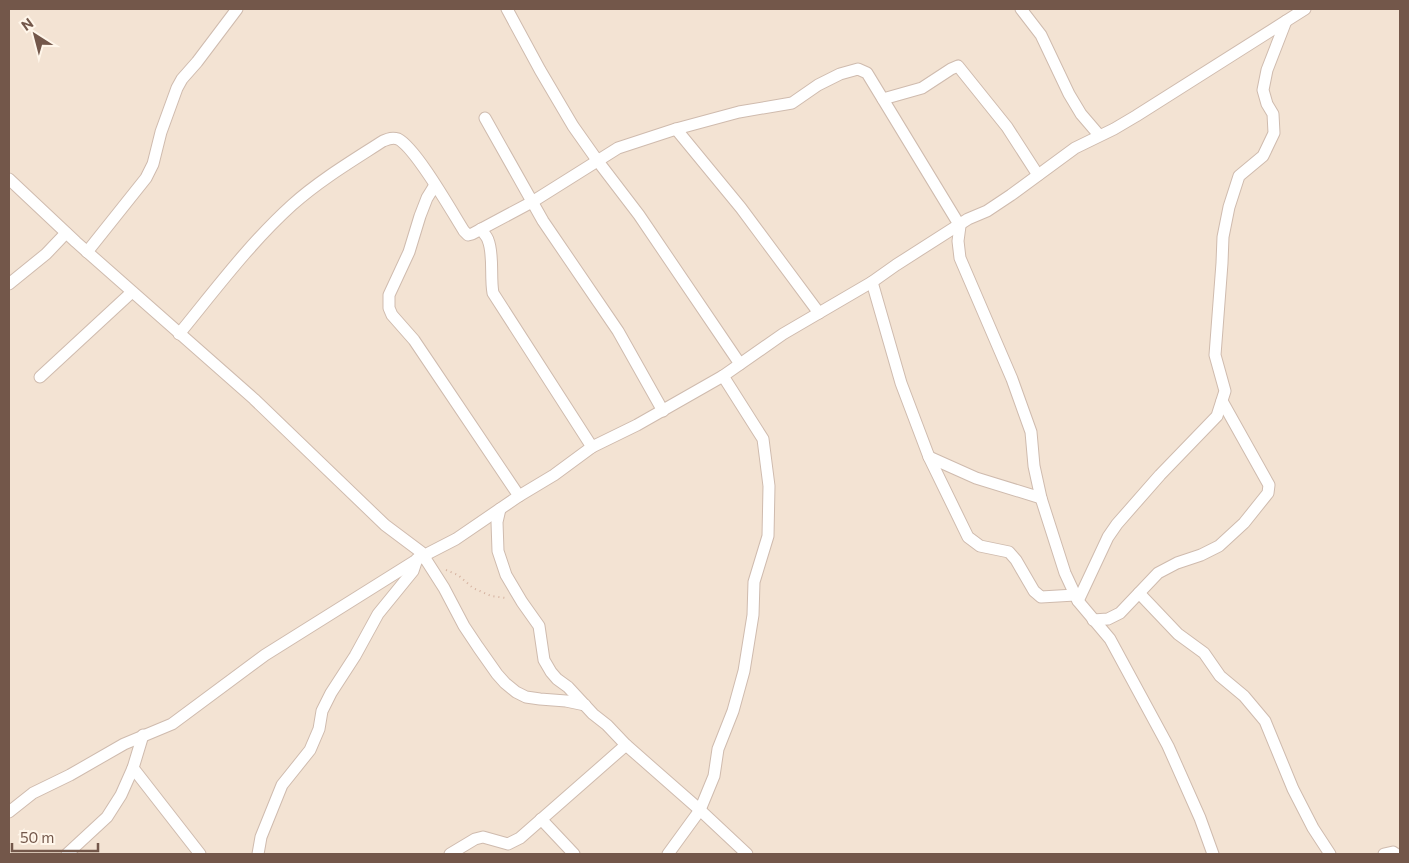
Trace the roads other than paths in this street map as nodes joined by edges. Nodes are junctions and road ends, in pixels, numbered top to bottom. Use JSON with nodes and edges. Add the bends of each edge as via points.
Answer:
{"nodes":[{"id":1,"x":236,"y":9,"type":"edge"},
{"id":2,"x":507,"y":9,"type":"edge"},
{"id":3,"x":1021,"y":9,"type":"edge"},
{"id":4,"x":1305,"y":9,"type":"edge"},
{"id":5,"x":1286,"y":21,"type":"junction"},
{"id":6,"x":883,"y":99,"type":"junction"},
{"id":7,"x":486,"y":118,"type":"dead end"},
{"id":8,"x":676,"y":129,"type":"junction"},
{"id":9,"x":1100,"y":135,"type":"junction"},
{"id":10,"x":597,"y":160,"type":"junction"},
{"id":11,"x":1038,"y":175,"type":"junction"},
{"id":12,"x":9,"y":179,"type":"edge"},
{"id":13,"x":435,"y":185,"type":"junction"},
{"id":14,"x":532,"y":202,"type":"junction"},
{"id":15,"x":960,"y":226,"type":"junction"},
{"id":16,"x":481,"y":230,"type":"junction"},
{"id":17,"x":66,"y":233,"type":"junction"},
{"id":18,"x":87,"y":252,"type":"junction"},
{"id":19,"x":872,"y":282,"type":"junction"},
{"id":20,"x":9,"y":284,"type":"edge"},
{"id":21,"x":132,"y":292,"type":"junction"},
{"id":22,"x":819,"y":313,"type":"junction"},
{"id":23,"x":179,"y":334,"type":"junction"},
{"id":24,"x":740,"y":364,"type":"junction"},
{"id":25,"x":724,"y":376,"type":"junction"},
{"id":26,"x":40,"y":377,"type":"dead end"},
{"id":27,"x":1222,"y":401,"type":"junction"},
{"id":28,"x":663,"y":411,"type":"junction"},
{"id":29,"x":592,"y":447,"type":"junction"},
{"id":30,"x":929,"y":457,"type":"junction"},
{"id":31,"x":519,"y":496,"type":"junction"},
{"id":32,"x":1041,"y":498,"type":"junction"},
{"id":33,"x":500,"y":509,"type":"junction"},
{"id":34,"x":422,"y":559,"type":"junction"},
{"id":35,"x":1139,"y":593,"type":"junction"},
{"id":36,"x":1076,"y":598,"type":"junction"},
{"id":37,"x":1093,"y":620,"type":"junction"},
{"id":38,"x":584,"y":705,"type":"junction"},
{"id":39,"x":143,"y":735,"type":"junction"},
{"id":40,"x":626,"y":745,"type":"junction"},
{"id":41,"x":133,"y":768,"type":"junction"},
{"id":42,"x":700,"y":810,"type":"junction"},
{"id":43,"x":9,"y":812,"type":"edge"},
{"id":44,"x":541,"y":819,"type":"junction"},
{"id":45,"x":67,"y":854,"type":"edge"},
{"id":46,"x":200,"y":854,"type":"edge"},
{"id":47,"x":258,"y":854,"type":"edge"},
{"id":48,"x":450,"y":854,"type":"edge"},
{"id":49,"x":574,"y":854,"type":"edge"},
{"id":50,"x":668,"y":854,"type":"edge"},
{"id":51,"x":747,"y":854,"type":"edge"},
{"id":52,"x":1213,"y":854,"type":"edge"},
{"id":53,"x":1330,"y":854,"type":"edge"},
{"id":54,"x":1384,"y":854,"type":"edge"},
{"id":55,"x":1396,"y":854,"type":"edge"}],
"edges":[{"from":1,"to":18,"type":"street","via":[[180,84],[146,178]]},
{"from":2,"to":10,"type":"street","via":[[573,126]]},
{"from":3,"to":9,"type":"street","via":[[1041,35],[1081,114]]},
{"from":4,"to":5,"type":"street"},
{"from":5,"to":9,"type":"street","via":[[1144,111]]},
{"from":5,"to":27,"type":"street","via":[[1267,70],[1263,90],[1273,114],[1274,133],[1263,156],[1239,176],[1223,237],[1215,355],[1224,391]]},
{"from":6,"to":8,"type":"street","via":[[867,74],[858,69],[818,85],[792,103],[738,112]]},
{"from":6,"to":11,"type":"street","via":[[922,88],[958,66],[1007,127]]},
{"from":6,"to":15,"type":"street"},
{"from":7,"to":14,"type":"street"},
{"from":8,"to":10,"type":"street","via":[[618,148]]},
{"from":8,"to":22,"type":"street","via":[[742,208]]},
{"from":9,"to":11,"type":"street","via":[[1075,148]]},
{"from":10,"to":14,"type":"street"},
{"from":10,"to":24,"type":"street","via":[[639,215]]},
{"from":11,"to":15,"type":"street"},
{"from":12,"to":17,"type":"street"},
{"from":13,"to":16,"type":"street","via":[[468,235]]},
{"from":13,"to":23,"type":"street","via":[[406,145],[395,138],[383,141],[330,175],[293,204]]},
{"from":13,"to":31,"type":"street","via":[[389,295],[389,308]]},
{"from":14,"to":16,"type":"street"},
{"from":14,"to":28,"type":"street","via":[[618,331]]},
{"from":15,"to":19,"type":"street"},
{"from":15,"to":32,"type":"street","via":[[960,258],[1031,432]]},
{"from":16,"to":29,"type":"street","via":[[488,241],[493,293]]},
{"from":17,"to":18,"type":"street"},
{"from":17,"to":20,"type":"street"},
{"from":18,"to":21,"type":"street"},
{"from":19,"to":22,"type":"street"},
{"from":19,"to":30,"type":"street","via":[[901,383]]},
{"from":21,"to":23,"type":"street"},
{"from":21,"to":26,"type":"street"},
{"from":22,"to":24,"type":"street"},
{"from":23,"to":34,"type":"street","via":[[254,399]]},
{"from":24,"to":25,"type":"street"},
{"from":25,"to":28,"type":"street"},
{"from":25,"to":42,"type":"street","via":[[764,439],[769,486],[768,536],[754,582],[753,616],[744,671],[718,749],[714,776]]},
{"from":27,"to":35,"type":"street","via":[[1270,489],[1244,523],[1219,546],[1158,573]]},
{"from":27,"to":36,"type":"street","via":[[1217,416],[1160,475],[1108,537]]},
{"from":28,"to":29,"type":"street"},
{"from":29,"to":31,"type":"street"},
{"from":30,"to":32,"type":"street","via":[[976,478]]},
{"from":30,"to":36,"type":"street","via":[[968,538],[980,546],[1009,552],[1034,591],[1042,597]]},
{"from":31,"to":33,"type":"street"},
{"from":32,"to":36,"type":"street"},
{"from":33,"to":34,"type":"street"},
{"from":33,"to":38,"type":"street","via":[[498,551],[506,575],[539,626],[547,667]]},
{"from":34,"to":38,"type":"street","via":[[473,640],[505,683],[526,697]]},
{"from":34,"to":39,"type":"street","via":[[265,655],[172,724]]},
{"from":34,"to":47,"type":"street","via":[[378,614],[332,693],[322,711],[310,750],[282,785],[260,837]]},
{"from":35,"to":37,"type":"street","via":[[1120,613],[1108,619]]},
{"from":35,"to":53,"type":"street","via":[[1178,634],[1204,653],[1220,676],[1244,696],[1265,721],[1293,789]]},
{"from":36,"to":37,"type":"street"},
{"from":37,"to":52,"type":"street","via":[[1110,639],[1168,746]]},
{"from":38,"to":40,"type":"street"},
{"from":39,"to":41,"type":"street"},
{"from":39,"to":43,"type":"street","via":[[33,793]]},
{"from":40,"to":42,"type":"street"},
{"from":40,"to":44,"type":"street"},
{"from":41,"to":45,"type":"street","via":[[107,817]]},
{"from":41,"to":46,"type":"street"},
{"from":42,"to":50,"type":"street"},
{"from":42,"to":51,"type":"street"},
{"from":44,"to":48,"type":"street","via":[[508,844],[483,837]]},
{"from":44,"to":49,"type":"street"},
{"from":54,"to":55,"type":"street"}]}
